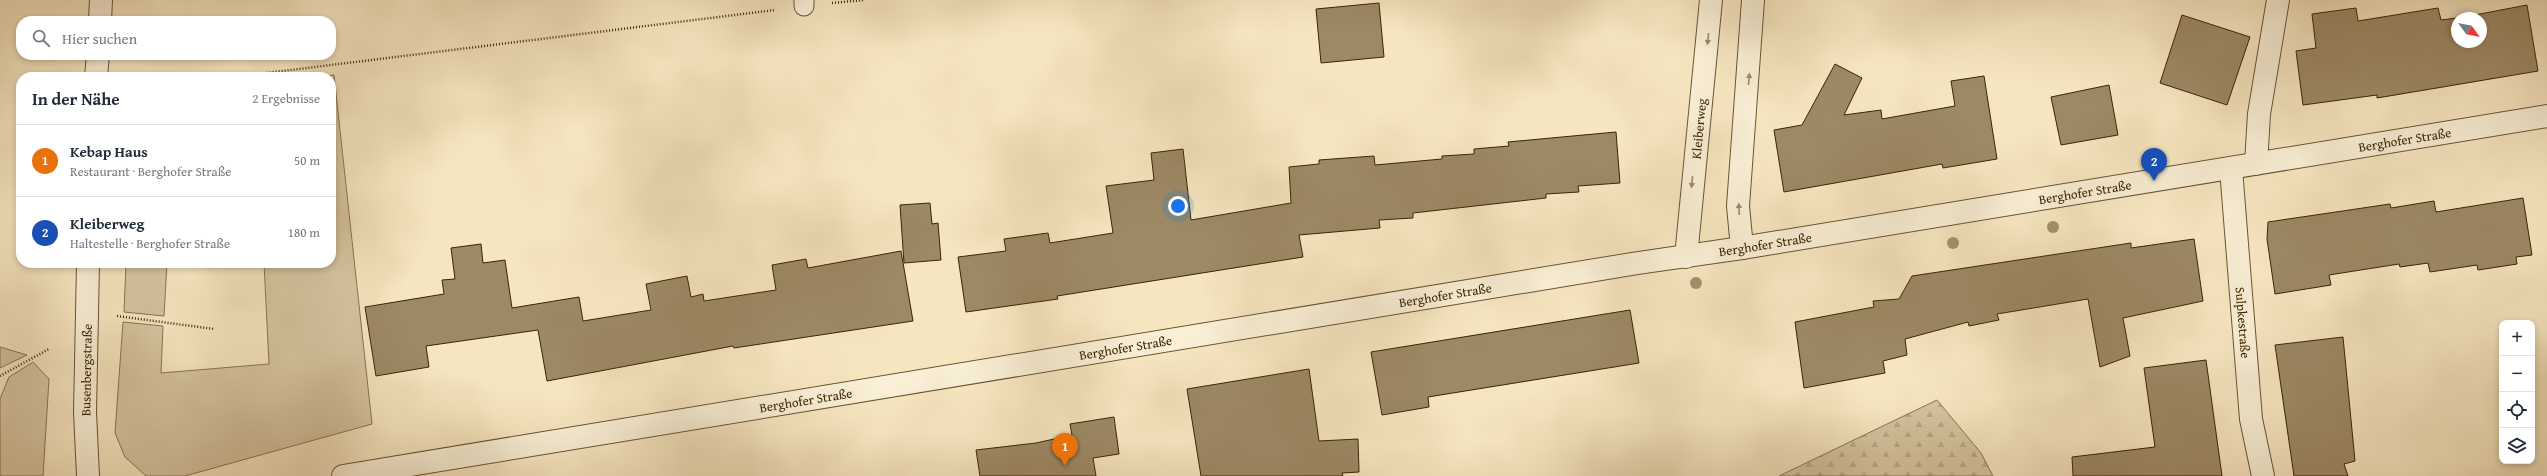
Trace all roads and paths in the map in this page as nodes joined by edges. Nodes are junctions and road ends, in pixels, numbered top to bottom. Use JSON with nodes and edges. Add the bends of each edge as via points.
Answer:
{"nodes":[{"id":1,"x":101,"y":0,"type":"edge"},
{"id":2,"x":1711,"y":0,"type":"edge"},
{"id":3,"x":1753,"y":0,"type":"edge"},
{"id":4,"x":2278,"y":0,"type":"edge"},
{"id":5,"x":804,"y":3,"type":"edge"},
{"id":6,"x":100,"y":16,"type":"edge"},
{"id":7,"x":98,"y":60,"type":"edge"},
{"id":8,"x":96,"y":72,"type":"edge"},
{"id":9,"x":273,"y":72,"type":"edge"},
{"id":10,"x":2547,"y":116,"type":"edge"},
{"id":11,"x":2256,"y":164,"type":"junction"},
{"id":12,"x":2231,"y":169,"type":"junction"},
{"id":13,"x":1742,"y":248,"type":"junction"},
{"id":14,"x":1686,"y":257,"type":"junction"},
{"id":15,"x":88,"y":268,"type":"edge"},
{"id":16,"x":87,"y":312,"type":"junction"},
{"id":17,"x":214,"y":329,"type":"dead end"},
{"id":18,"x":49,"y":349,"type":"dead end"},
{"id":19,"x":0,"y":376,"type":"edge"},
{"id":20,"x":88,"y":476,"type":"edge"},
{"id":21,"x":343,"y":476,"type":"edge"},
{"id":22,"x":2264,"y":476,"type":"edge"}],
"edges":[{"from":1,"to":6,"type":"street"},
{"from":2,"to":14,"type":"street","name":"Kleiberweg","one_way":true},
{"from":13,"to":3,"type":"street","one_way":true,"via":[[1738,206]]},
{"from":4,"to":11,"type":"street","via":[[2259,114]]},
{"from":5,"to":9,"type":"path"},
{"from":7,"to":8,"type":"street"},
{"from":10,"to":11,"type":"street","name":"Berghofer Straße"},
{"from":11,"to":12,"type":"street","name":"Berghofer Straße"},
{"from":12,"to":13,"type":"street","name":"Berghofer Straße"},
{"from":12,"to":22,"type":"street","name":"Sulpkestraße","via":[[2251,419]]},
{"from":13,"to":14,"type":"street","name":"Berghofer Straße"},
{"from":14,"to":21,"type":"street","name":"Berghofer Straße"},
{"from":15,"to":16,"type":"street","name":"Busenbergstraße"},
{"from":16,"to":17,"type":"path"},
{"from":16,"to":20,"type":"street","name":"Busenbergstraße","via":[[85,412]]},
{"from":18,"to":19,"type":"path"}]}
